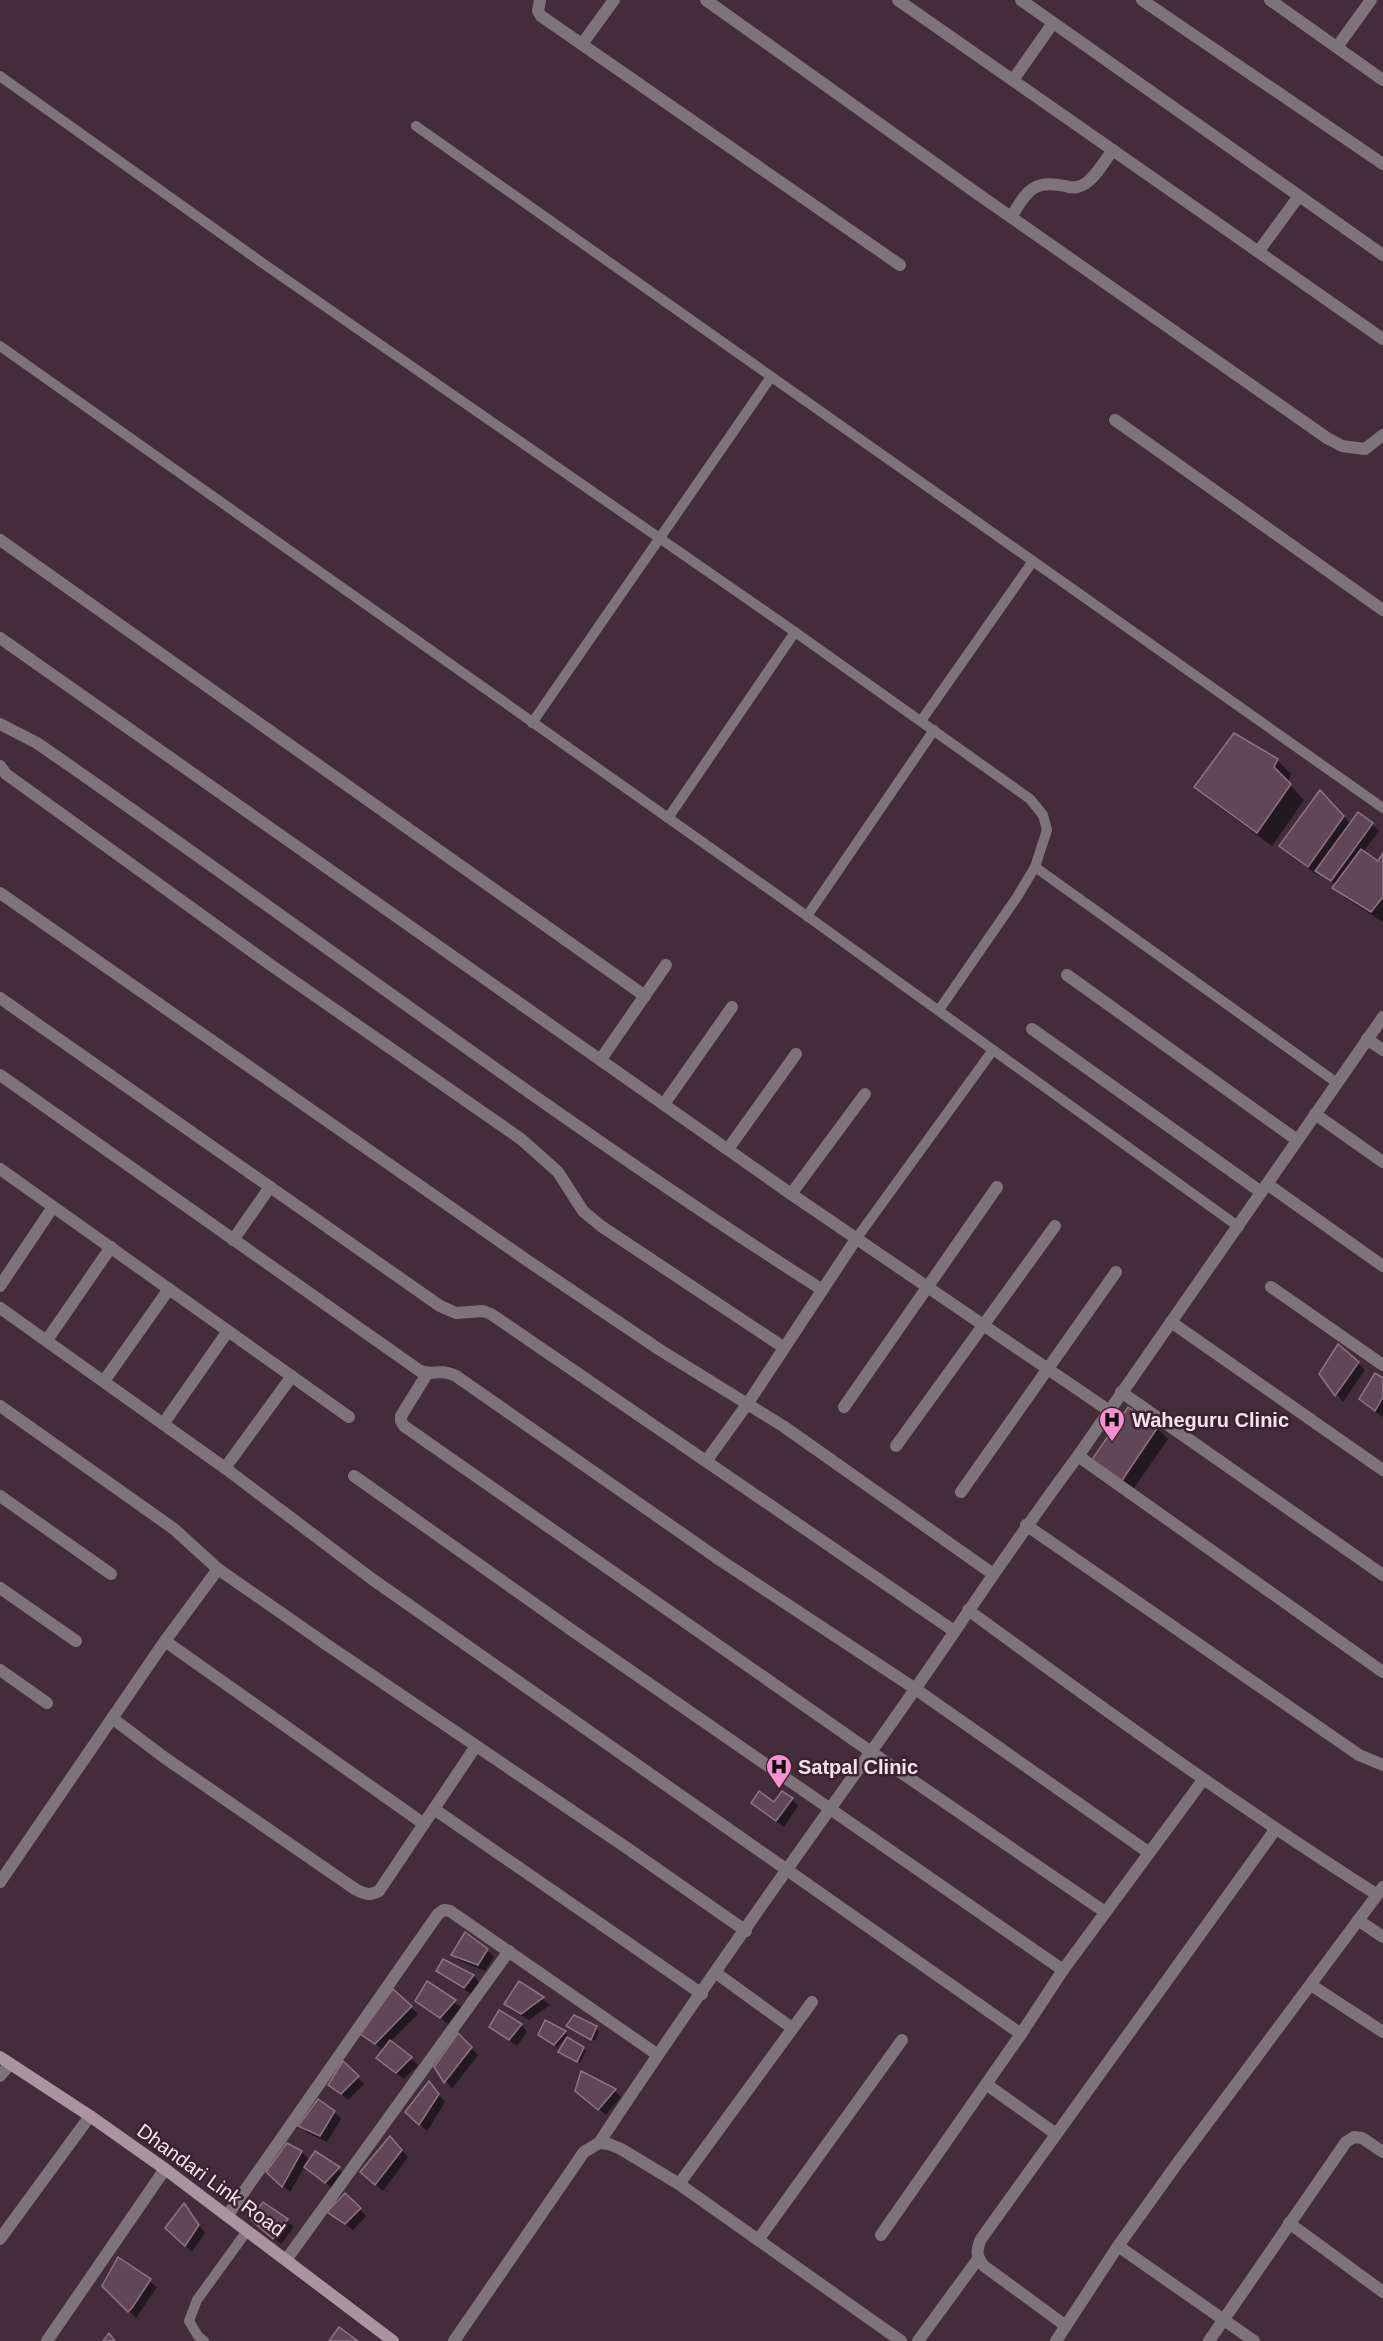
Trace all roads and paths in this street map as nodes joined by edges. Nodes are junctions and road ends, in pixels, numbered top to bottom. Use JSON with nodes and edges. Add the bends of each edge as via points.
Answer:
{"nodes":[{"id":1,"x":540,"y":0,"type":"edge"},
{"id":2,"x":614,"y":0,"type":"edge"},
{"id":3,"x":706,"y":0,"type":"edge"},
{"id":4,"x":898,"y":0,"type":"edge"},
{"id":5,"x":1020,"y":0,"type":"edge"},
{"id":6,"x":1143,"y":0,"type":"edge"},
{"id":7,"x":1270,"y":0,"type":"edge"},
{"id":8,"x":1371,"y":0,"type":"edge"},
{"id":9,"x":1053,"y":23,"type":"junction"},
{"id":10,"x":582,"y":44,"type":"junction"},
{"id":11,"x":1337,"y":47,"type":"junction"},
{"id":12,"x":0,"y":76,"type":"edge"},
{"id":13,"x":1013,"y":80,"type":"junction"},
{"id":14,"x":1383,"y":80,"type":"edge"},
{"id":15,"x":416,"y":126,"type":"dead end"},
{"id":16,"x":1113,"y":150,"type":"junction"},
{"id":17,"x":1383,"y":164,"type":"edge"},
{"id":18,"x":1299,"y":196,"type":"junction"},
{"id":19,"x":1011,"y":216,"type":"junction"},
{"id":20,"x":1258,"y":252,"type":"junction"},
{"id":21,"x":1383,"y":255,"type":"edge"},
{"id":22,"x":900,"y":265,"type":"dead end"},
{"id":23,"x":1383,"y":339,"type":"edge"},
{"id":24,"x":0,"y":346,"type":"edge"},
{"id":25,"x":771,"y":376,"type":"junction"},
{"id":26,"x":1115,"y":420,"type":"dead end"},
{"id":27,"x":1383,"y":435,"type":"edge"},
{"id":28,"x":660,"y":539,"type":"junction"},
{"id":29,"x":0,"y":540,"type":"edge"},
{"id":30,"x":1033,"y":561,"type":"junction"},
{"id":31,"x":1383,"y":610,"type":"edge"},
{"id":32,"x":795,"y":632,"type":"junction"},
{"id":33,"x":0,"y":638,"type":"edge"},
{"id":34,"x":921,"y":721,"type":"junction"},
{"id":35,"x":532,"y":723,"type":"junction"},
{"id":36,"x":0,"y":724,"type":"edge"},
{"id":37,"x":934,"y":730,"type":"junction"},
{"id":38,"x":0,"y":766,"type":"edge"},
{"id":39,"x":1383,"y":808,"type":"edge"},
{"id":40,"x":668,"y":818,"type":"junction"},
{"id":41,"x":1035,"y":867,"type":"junction"},
{"id":42,"x":0,"y":893,"type":"edge"},
{"id":43,"x":807,"y":916,"type":"junction"},
{"id":44,"x":666,"y":965,"type":"dead end"},
{"id":45,"x":1067,"y":975,"type":"dead end"},
{"id":46,"x":645,"y":996,"type":"junction"},
{"id":47,"x":0,"y":998,"type":"edge"},
{"id":48,"x":732,"y":1007,"type":"dead end"},
{"id":49,"x":939,"y":1010,"type":"junction"},
{"id":50,"x":1383,"y":1017,"type":"edge"},
{"id":51,"x":1032,"y":1029,"type":"dead end"},
{"id":52,"x":1367,"y":1039,"type":"junction"},
{"id":53,"x":993,"y":1050,"type":"junction"},
{"id":54,"x":1383,"y":1050,"type":"edge"},
{"id":55,"x":796,"y":1054,"type":"dead end"},
{"id":56,"x":601,"y":1059,"type":"junction"},
{"id":57,"x":0,"y":1075,"type":"edge"},
{"id":58,"x":1337,"y":1083,"type":"junction"},
{"id":59,"x":865,"y":1095,"type":"dead end"},
{"id":60,"x":664,"y":1104,"type":"junction"},
{"id":61,"x":1316,"y":1114,"type":"junction"},
{"id":62,"x":1297,"y":1140,"type":"junction"},
{"id":63,"x":728,"y":1149,"type":"junction"},
{"id":64,"x":1383,"y":1162,"type":"edge"},
{"id":65,"x":0,"y":1169,"type":"edge"},
{"id":66,"x":270,"y":1187,"type":"junction"},
{"id":67,"x":997,"y":1187,"type":"dead end"},
{"id":68,"x":1264,"y":1188,"type":"junction"},
{"id":69,"x":791,"y":1194,"type":"junction"},
{"id":70,"x":53,"y":1207,"type":"junction"},
{"id":71,"x":1055,"y":1226,"type":"dead end"},
{"id":72,"x":1239,"y":1227,"type":"junction"},
{"id":73,"x":856,"y":1239,"type":"junction"},
{"id":74,"x":233,"y":1240,"type":"junction"},
{"id":75,"x":111,"y":1247,"type":"junction"},
{"id":76,"x":1383,"y":1266,"type":"edge"},
{"id":77,"x":1116,"y":1272,"type":"dead end"},
{"id":78,"x":0,"y":1286,"type":"edge"},
{"id":79,"x":928,"y":1287,"type":"junction"},
{"id":80,"x":1271,"y":1287,"type":"dead end"},
{"id":81,"x":169,"y":1289,"type":"junction"},
{"id":82,"x":821,"y":1290,"type":"junction"},
{"id":83,"x":0,"y":1308,"type":"edge"},
{"id":84,"x":1171,"y":1322,"type":"junction"},
{"id":85,"x":984,"y":1326,"type":"junction"},
{"id":86,"x":228,"y":1330,"type":"junction"},
{"id":87,"x":47,"y":1340,"type":"junction"},
{"id":88,"x":783,"y":1347,"type":"junction"},
{"id":89,"x":1383,"y":1365,"type":"edge"},
{"id":90,"x":1047,"y":1369,"type":"junction"},
{"id":91,"x":427,"y":1374,"type":"junction"},
{"id":92,"x":292,"y":1376,"type":"junction"},
{"id":93,"x":104,"y":1381,"type":"junction"},
{"id":94,"x":1121,"y":1392,"type":"junction"},
{"id":95,"x":748,"y":1403,"type":"junction"},
{"id":96,"x":0,"y":1406,"type":"edge"},
{"id":97,"x":843,"y":1407,"type":"dead end"},
{"id":98,"x":1108,"y":1410,"type":"junction"},
{"id":99,"x":350,"y":1417,"type":"dead end"},
{"id":100,"x":163,"y":1424,"type":"junction"},
{"id":101,"x":896,"y":1446,"type":"dead end"},
{"id":102,"x":1078,"y":1456,"type":"junction"},
{"id":103,"x":707,"y":1461,"type":"junction"},
{"id":104,"x":225,"y":1468,"type":"junction"},
{"id":105,"x":1383,"y":1470,"type":"edge"},
{"id":106,"x":354,"y":1476,"type":"dead end"},
{"id":107,"x":961,"y":1492,"type":"dead end"},
{"id":108,"x":0,"y":1496,"type":"edge"},
{"id":109,"x":1026,"y":1525,"type":"junction"},
{"id":110,"x":218,"y":1569,"type":"junction"},
{"id":111,"x":111,"y":1574,"type":"dead end"},
{"id":112,"x":993,"y":1574,"type":"junction"},
{"id":113,"x":1383,"y":1575,"type":"edge"},
{"id":114,"x":0,"y":1587,"type":"edge"},
{"id":115,"x":968,"y":1610,"type":"junction"},
{"id":116,"x":954,"y":1631,"type":"junction"},
{"id":117,"x":75,"y":1641,"type":"dead end"},
{"id":118,"x":165,"y":1641,"type":"junction"},
{"id":119,"x":0,"y":1670,"type":"edge"},
{"id":120,"x":1383,"y":1672,"type":"edge"},
{"id":121,"x":914,"y":1688,"type":"junction"},
{"id":122,"x":46,"y":1703,"type":"dead end"},
{"id":123,"x":112,"y":1718,"type":"junction"},
{"id":124,"x":476,"y":1746,"type":"junction"},
{"id":125,"x":871,"y":1752,"type":"junction"},
{"id":126,"x":1383,"y":1765,"type":"edge"},
{"id":127,"x":1203,"y":1780,"type":"junction"},
{"id":128,"x":434,"y":1809,"type":"junction"},
{"id":129,"x":829,"y":1809,"type":"junction"},
{"id":130,"x":424,"y":1824,"type":"junction"},
{"id":131,"x":1275,"y":1830,"type":"junction"},
{"id":132,"x":1148,"y":1852,"type":"junction"},
{"id":133,"x":788,"y":1870,"type":"junction"},
{"id":134,"x":0,"y":1882,"type":"edge"},
{"id":135,"x":1380,"y":1891,"type":"edge"},
{"id":136,"x":1105,"y":1912,"type":"junction"},
{"id":137,"x":1358,"y":1920,"type":"junction"},
{"id":138,"x":746,"y":1931,"type":"junction"},
{"id":139,"x":1383,"y":1937,"type":"edge"},
{"id":140,"x":509,"y":1951,"type":"junction"},
{"id":141,"x":1063,"y":1970,"type":"junction"},
{"id":142,"x":716,"y":1973,"type":"junction"},
{"id":143,"x":1311,"y":1985,"type":"junction"},
{"id":144,"x":702,"y":1994,"type":"junction"},
{"id":145,"x":812,"y":2002,"type":"dead end"},
{"id":146,"x":792,"y":2028,"type":"junction"},
{"id":147,"x":1383,"y":2032,"type":"edge"},
{"id":148,"x":1021,"y":2034,"type":"junction"},
{"id":149,"x":902,"y":2040,"type":"dead end"},
{"id":150,"x":658,"y":2055,"type":"junction"},
{"id":151,"x":5,"y":2060,"type":"edge"},
{"id":152,"x":0,"y":2076,"type":"edge"},
{"id":153,"x":986,"y":2084,"type":"junction"},
{"id":154,"x":90,"y":2116,"type":"junction"},
{"id":155,"x":1056,"y":2134,"type":"junction"},
{"id":156,"x":599,"y":2143,"type":"junction"},
{"id":157,"x":1383,"y":2152,"type":"edge"},
{"id":158,"x":165,"y":2169,"type":"junction"},
{"id":159,"x":679,"y":2184,"type":"junction"},
{"id":160,"x":227,"y":2216,"type":"junction"},
{"id":161,"x":1289,"y":2223,"type":"junction"},
{"id":162,"x":247,"y":2231,"type":"junction"},
{"id":163,"x":881,"y":2235,"type":"dead end"},
{"id":164,"x":0,"y":2239,"type":"edge"},
{"id":165,"x":758,"y":2241,"type":"junction"},
{"id":166,"x":1118,"y":2246,"type":"junction"},
{"id":167,"x":978,"y":2259,"type":"junction"},
{"id":168,"x":286,"y":2260,"type":"junction"},
{"id":169,"x":1383,"y":2292,"type":"edge"},
{"id":170,"x":1224,"y":2320,"type":"junction"},
{"id":171,"x":1066,"y":2326,"type":"junction"},
{"id":172,"x":48,"y":2341,"type":"edge"},
{"id":173,"x":204,"y":2341,"type":"edge"},
{"id":174,"x":393,"y":2341,"type":"edge"},
{"id":175,"x":454,"y":2341,"type":"edge"},
{"id":176,"x":901,"y":2341,"type":"edge"},
{"id":177,"x":918,"y":2341,"type":"edge"},
{"id":178,"x":1056,"y":2341,"type":"edge"},
{"id":179,"x":1209,"y":2341,"type":"edge"},
{"id":180,"x":1254,"y":2341,"type":"edge"}],
"edges":[{"from":1,"to":10,"type":"street","via":[[541,16]]},
{"from":2,"to":10,"type":"street"},
{"from":3,"to":19,"type":"street"},
{"from":4,"to":13,"type":"street"},
{"from":5,"to":9,"type":"street"},
{"from":6,"to":17,"type":"street"},
{"from":7,"to":11,"type":"street"},
{"from":8,"to":11,"type":"street"},
{"from":9,"to":13,"type":"street"},
{"from":9,"to":18,"type":"street"},
{"from":10,"to":22,"type":"street"},
{"from":11,"to":14,"type":"street"},
{"from":12,"to":28,"type":"lane"},
{"from":13,"to":16,"type":"street"},
{"from":15,"to":25,"type":"lane"},
{"from":16,"to":19,"type":"street","via":[[1084,184],[1076,188],[1042,183],[1034,186]]},
{"from":16,"to":20,"type":"street"},
{"from":18,"to":20,"type":"street"},
{"from":18,"to":21,"type":"street"},
{"from":19,"to":27,"type":"street","via":[[1327,438],[1342,446],[1365,449]]},
{"from":20,"to":23,"type":"street"},
{"from":24,"to":35,"type":"lane"},
{"from":25,"to":28,"type":"lane"},
{"from":25,"to":30,"type":"lane"},
{"from":26,"to":31,"type":"street"},
{"from":28,"to":32,"type":"lane"},
{"from":28,"to":35,"type":"lane"},
{"from":29,"to":46,"type":"street"},
{"from":30,"to":34,"type":"lane"},
{"from":30,"to":39,"type":"lane"},
{"from":32,"to":34,"type":"lane"},
{"from":32,"to":40,"type":"lane"},
{"from":33,"to":56,"type":"street"},
{"from":34,"to":37,"type":"lane"},
{"from":35,"to":40,"type":"lane"},
{"from":36,"to":82,"type":"street","via":[[37,743],[498,1070]]},
{"from":37,"to":41,"type":"lane","via":[[1030,799],[1043,815],[1047,830]]},
{"from":37,"to":43,"type":"lane"},
{"from":38,"to":88,"type":"street","via":[[274,968],[521,1139],[558,1172],[583,1210],[602,1226]]},
{"from":40,"to":43,"type":"lane"},
{"from":41,"to":49,"type":"lane"},
{"from":41,"to":58,"type":"lane"},
{"from":42,"to":95,"type":"street","via":[[518,1254],[660,1350]]},
{"from":43,"to":49,"type":"lane"},
{"from":44,"to":46,"type":"street"},
{"from":45,"to":62,"type":"street"},
{"from":46,"to":56,"type":"street"},
{"from":47,"to":66,"type":"street"},
{"from":48,"to":60,"type":"street"},
{"from":49,"to":53,"type":"lane"},
{"from":50,"to":52,"type":"street"},
{"from":51,"to":68,"type":"street"},
{"from":52,"to":54,"type":"street"},
{"from":52,"to":58,"type":"street"},
{"from":53,"to":72,"type":"lane"},
{"from":53,"to":73,"type":"lane"},
{"from":55,"to":63,"type":"street"},
{"from":56,"to":60,"type":"street"},
{"from":57,"to":74,"type":"street"},
{"from":58,"to":61,"type":"street"},
{"from":59,"to":69,"type":"street"},
{"from":60,"to":63,"type":"street"},
{"from":61,"to":62,"type":"street"},
{"from":61,"to":64,"type":"street"},
{"from":62,"to":68,"type":"street"},
{"from":63,"to":69,"type":"street"},
{"from":65,"to":70,"type":"street"},
{"from":66,"to":74,"type":"street"},
{"from":66,"to":103,"type":"street","via":[[440,1306],[456,1313],[491,1314]]},
{"from":67,"to":79,"type":"street"},
{"from":68,"to":72,"type":"street"},
{"from":68,"to":76,"type":"street"},
{"from":69,"to":73,"type":"street"},
{"from":70,"to":75,"type":"street"},
{"from":70,"to":78,"type":"street"},
{"from":71,"to":85,"type":"street"},
{"from":72,"to":84,"type":"street"},
{"from":73,"to":79,"type":"street"},
{"from":73,"to":82,"type":"street"},
{"from":74,"to":91,"type":"street"},
{"from":75,"to":81,"type":"street"},
{"from":75,"to":87,"type":"street"},
{"from":77,"to":90,"type":"street"},
{"from":79,"to":85,"type":"street"},
{"from":79,"to":97,"type":"street"},
{"from":80,"to":89,"type":"street"},
{"from":81,"to":86,"type":"street"},
{"from":81,"to":93,"type":"street"},
{"from":82,"to":88,"type":"street"},
{"from":83,"to":87,"type":"street"},
{"from":84,"to":94,"type":"street"},
{"from":84,"to":105,"type":"street"},
{"from":85,"to":90,"type":"street"},
{"from":85,"to":101,"type":"street"},
{"from":86,"to":92,"type":"street"},
{"from":86,"to":100,"type":"street"},
{"from":87,"to":93,"type":"street"},
{"from":88,"to":95,"type":"street"},
{"from":90,"to":98,"type":"street"},
{"from":90,"to":107,"type":"street"},
{"from":91,"to":121,"type":"street","via":[[447,1371],[456,1376],[720,1560]]},
{"from":91,"to":125,"type":"street","via":[[401,1416],[404,1426]]},
{"from":92,"to":99,"type":"street"},
{"from":92,"to":104,"type":"street"},
{"from":93,"to":100,"type":"street"},
{"from":94,"to":98,"type":"street"},
{"from":94,"to":113,"type":"street"},
{"from":95,"to":103,"type":"street"},
{"from":95,"to":112,"type":"street"},
{"from":96,"to":110,"type":"street","via":[[174,1529]]},
{"from":98,"to":102,"type":"street"},
{"from":100,"to":104,"type":"street"},
{"from":102,"to":109,"type":"street"},
{"from":102,"to":120,"type":"street"},
{"from":103,"to":116,"type":"street"},
{"from":104,"to":133,"type":"street","via":[[363,1572]]},
{"from":106,"to":129,"type":"street"},
{"from":108,"to":111,"type":"street"},
{"from":109,"to":112,"type":"street"},
{"from":109,"to":126,"type":"street","via":[[1359,1755]]},
{"from":110,"to":118,"type":"street"},
{"from":110,"to":124,"type":"street"},
{"from":112,"to":115,"type":"street"},
{"from":114,"to":117,"type":"street"},
{"from":115,"to":116,"type":"street"},
{"from":115,"to":127,"type":"street"},
{"from":116,"to":121,"type":"street"},
{"from":118,"to":123,"type":"street"},
{"from":118,"to":130,"type":"street"},
{"from":119,"to":122,"type":"street"},
{"from":121,"to":125,"type":"street"},
{"from":121,"to":132,"type":"street"},
{"from":123,"to":130,"type":"street","via":[[364,1894],[379,1891]]},
{"from":123,"to":134,"type":"street"},
{"from":124,"to":128,"type":"street"},
{"from":124,"to":138,"type":"street"},
{"from":125,"to":129,"type":"street"},
{"from":125,"to":136,"type":"street"},
{"from":127,"to":131,"type":"street"},
{"from":127,"to":132,"type":"street"},
{"from":128,"to":130,"type":"street"},
{"from":128,"to":144,"type":"street"},
{"from":129,"to":133,"type":"street"},
{"from":129,"to":141,"type":"street"},
{"from":131,"to":135,"type":"street"},
{"from":131,"to":155,"type":"street"},
{"from":132,"to":136,"type":"street"},
{"from":133,"to":138,"type":"street"},
{"from":133,"to":148,"type":"street"},
{"from":135,"to":137,"type":"street"},
{"from":136,"to":141,"type":"street"},
{"from":137,"to":139,"type":"street"},
{"from":137,"to":143,"type":"street"},
{"from":138,"to":142,"type":"street"},
{"from":140,"to":150,"type":"street"},
{"from":140,"to":160,"type":"street","via":[[450,1911],[438,1914]]},
{"from":140,"to":168,"type":"street"},
{"from":141,"to":148,"type":"street"},
{"from":142,"to":144,"type":"street"},
{"from":142,"to":146,"type":"street"},
{"from":143,"to":147,"type":"street"},
{"from":143,"to":166,"type":"street"},
{"from":144,"to":150,"type":"street"},
{"from":145,"to":146,"type":"street"},
{"from":146,"to":159,"type":"street"},
{"from":148,"to":153,"type":"street"},
{"from":149,"to":165,"type":"street"},
{"from":150,"to":156,"type":"street"},
{"from":151,"to":152,"type":"street"},
{"from":151,"to":154,"type":"street","name":"Dhandari Link Road"},
{"from":153,"to":155,"type":"street"},
{"from":153,"to":163,"type":"street"},
{"from":154,"to":158,"type":"street","name":"Dhandari Link Road"},
{"from":154,"to":164,"type":"street"},
{"from":155,"to":167,"type":"street","via":[[981,2239],[976,2251]]},
{"from":156,"to":159,"type":"street","via":[[621,2149]]},
{"from":156,"to":175,"type":"street","via":[[584,2152]]},
{"from":157,"to":161,"type":"street","via":[[1362,2138],[1346,2142]]},
{"from":158,"to":160,"type":"street","name":"Dhandari Link Road"},
{"from":158,"to":172,"type":"street"},
{"from":159,"to":165,"type":"street"},
{"from":160,"to":162,"type":"street","name":"Dhandari Link Road"},
{"from":161,"to":169,"type":"street"},
{"from":161,"to":170,"type":"street"},
{"from":162,"to":168,"type":"street","name":"Dhandari Link Road"},
{"from":162,"to":173,"type":"lane","via":[[197,2300],[189,2321]]},
{"from":165,"to":176,"type":"street"},
{"from":166,"to":170,"type":"street"},
{"from":166,"to":171,"type":"street"},
{"from":167,"to":171,"type":"street"},
{"from":167,"to":177,"type":"street"},
{"from":168,"to":174,"type":"street","name":"Dhandari Link Road"},
{"from":170,"to":179,"type":"street"},
{"from":170,"to":180,"type":"street"},
{"from":171,"to":178,"type":"street"}]}
